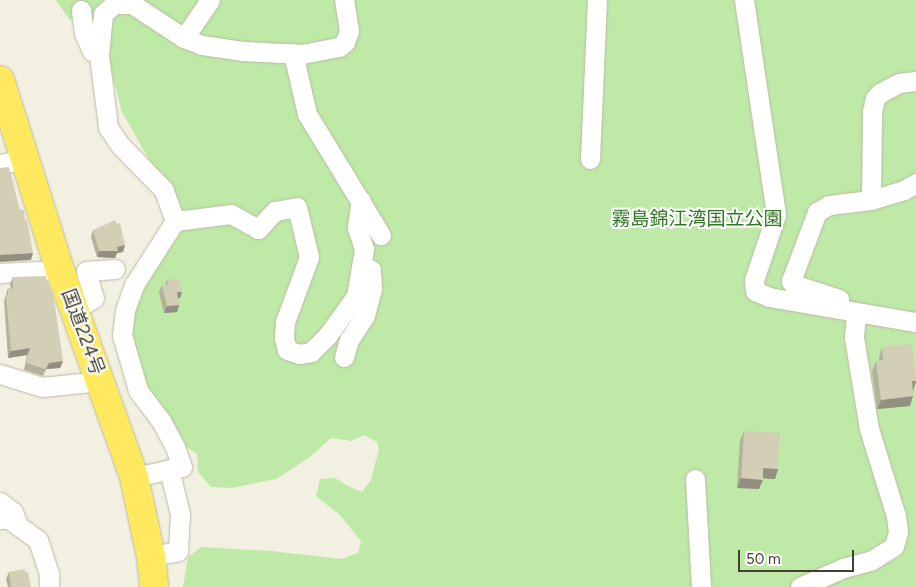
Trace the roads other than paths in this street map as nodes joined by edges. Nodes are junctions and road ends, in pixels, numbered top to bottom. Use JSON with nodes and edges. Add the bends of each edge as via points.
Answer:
{"nodes":[{"id":1,"x":210,"y":0,"type":"edge"},
{"id":2,"x":344,"y":0,"type":"edge"},
{"id":3,"x":597,"y":0,"type":"edge"},
{"id":4,"x":744,"y":0,"type":"edge"},
{"id":5,"x":123,"y":2,"type":"edge"},
{"id":6,"x":80,"y":10,"type":"dead end"},
{"id":7,"x":184,"y":38,"type":"junction"},
{"id":8,"x":99,"y":51,"type":"junction"},
{"id":9,"x":293,"y":52,"type":"junction"},
{"id":10,"x":0,"y":80,"type":"edge"},
{"id":11,"x":916,"y":81,"type":"edge"},
{"id":12,"x":590,"y":160,"type":"dead end"},
{"id":13,"x":13,"y":161,"type":"edge"},
{"id":14,"x":916,"y":183,"type":"edge"},
{"id":15,"x":361,"y":200,"type":"junction"},
{"id":16,"x":871,"y":200,"type":"junction"},
{"id":17,"x":174,"y":222,"type":"junction"},
{"id":18,"x":381,"y":234,"type":"dead end"},
{"id":19,"x":363,"y":266,"type":"junction"},
{"id":20,"x":115,"y":269,"type":"dead end"},
{"id":21,"x":60,"y":270,"type":"junction"},
{"id":22,"x":0,"y":271,"type":"edge"},
{"id":23,"x":74,"y":310,"type":"junction"},
{"id":24,"x":847,"y":310,"type":"junction"},
{"id":25,"x":916,"y":322,"type":"edge"},
{"id":26,"x":344,"y":357,"type":"dead end"},
{"id":27,"x":0,"y":374,"type":"edge"},
{"id":28,"x":101,"y":381,"type":"junction"},
{"id":29,"x":169,"y":469,"type":"junction"},
{"id":30,"x":134,"y":477,"type":"junction"},
{"id":31,"x":695,"y":479,"type":"dead end"},
{"id":32,"x":0,"y":502,"type":"edge"},
{"id":33,"x":0,"y":519,"type":"edge"},
{"id":34,"x":18,"y":526,"type":"junction"},
{"id":35,"x":152,"y":556,"type":"junction"},
{"id":36,"x":49,"y":587,"type":"edge"},
{"id":37,"x":154,"y":587,"type":"edge"},
{"id":38,"x":701,"y":587,"type":"edge"},
{"id":39,"x":800,"y":587,"type":"edge"}],
"edges":[{"from":1,"to":7,"type":"street"},
{"from":2,"to":9,"type":"street","via":[[348,31],[345,42],[339,47],[302,54]]},
{"from":3,"to":12,"type":"street"},
{"from":4,"to":24,"type":"street","via":[[776,215],[754,280],[755,291],[769,298]]},
{"from":5,"to":7,"type":"street","via":[[132,4]]},
{"from":5,"to":8,"type":"street","via":[[114,4],[103,14]]},
{"from":6,"to":8,"type":"street","via":[[84,33],[92,51]]},
{"from":7,"to":9,"type":"street","via":[[202,45]]},
{"from":8,"to":17,"type":"street","via":[[108,127],[120,145],[164,190]]},
{"from":9,"to":15,"type":"street","via":[[307,114]]},
{"from":10,"to":13,"type":"highway","name":"国道224号"},
{"from":11,"to":16,"type":"street","via":[[899,83],[875,98]]},
{"from":13,"to":21,"type":"highway","name":"国道224号"},
{"from":14,"to":16,"type":"street"},
{"from":15,"to":18,"type":"street"},
{"from":15,"to":19,"type":"street","via":[[357,227],[364,249]]},
{"from":16,"to":24,"type":"street","via":[[828,205],[817,212],[791,281],[839,299]]},
{"from":17,"to":19,"type":"street","via":[[231,214],[258,229],[275,211],[297,207],[309,257],[285,322],[284,338],[287,350],[298,354],[311,352],[328,334],[356,296]]},
{"from":17,"to":29,"type":"street","via":[[134,285],[122,335],[138,390],[161,421],[182,467]]},
{"from":19,"to":26,"type":"street","via":[[371,270],[372,289],[365,314],[349,340]]},
{"from":20,"to":23,"type":"street","via":[[86,271],[94,298]]},
{"from":21,"to":22,"type":"street"},
{"from":21,"to":23,"type":"highway","name":"国道224号"},
{"from":23,"to":28,"type":"highway","name":"国道224号"},
{"from":24,"to":25,"type":"street"},
{"from":24,"to":39,"type":"street","via":[[869,429],[898,532],[894,546],[872,560],[843,568]]},
{"from":27,"to":28,"type":"street","via":[[42,387]]},
{"from":28,"to":30,"type":"highway","name":"国道224号"},
{"from":29,"to":30,"type":"street"},
{"from":29,"to":35,"type":"street","via":[[180,514],[178,551]]},
{"from":30,"to":35,"type":"highway","name":"国道224号"},
{"from":31,"to":38,"type":"street"},
{"from":32,"to":34,"type":"street","via":[[13,512]]},
{"from":33,"to":34,"type":"street"},
{"from":34,"to":36,"type":"street","via":[[38,540],[49,574]]},
{"from":35,"to":37,"type":"highway","name":"国道224号"}]}
